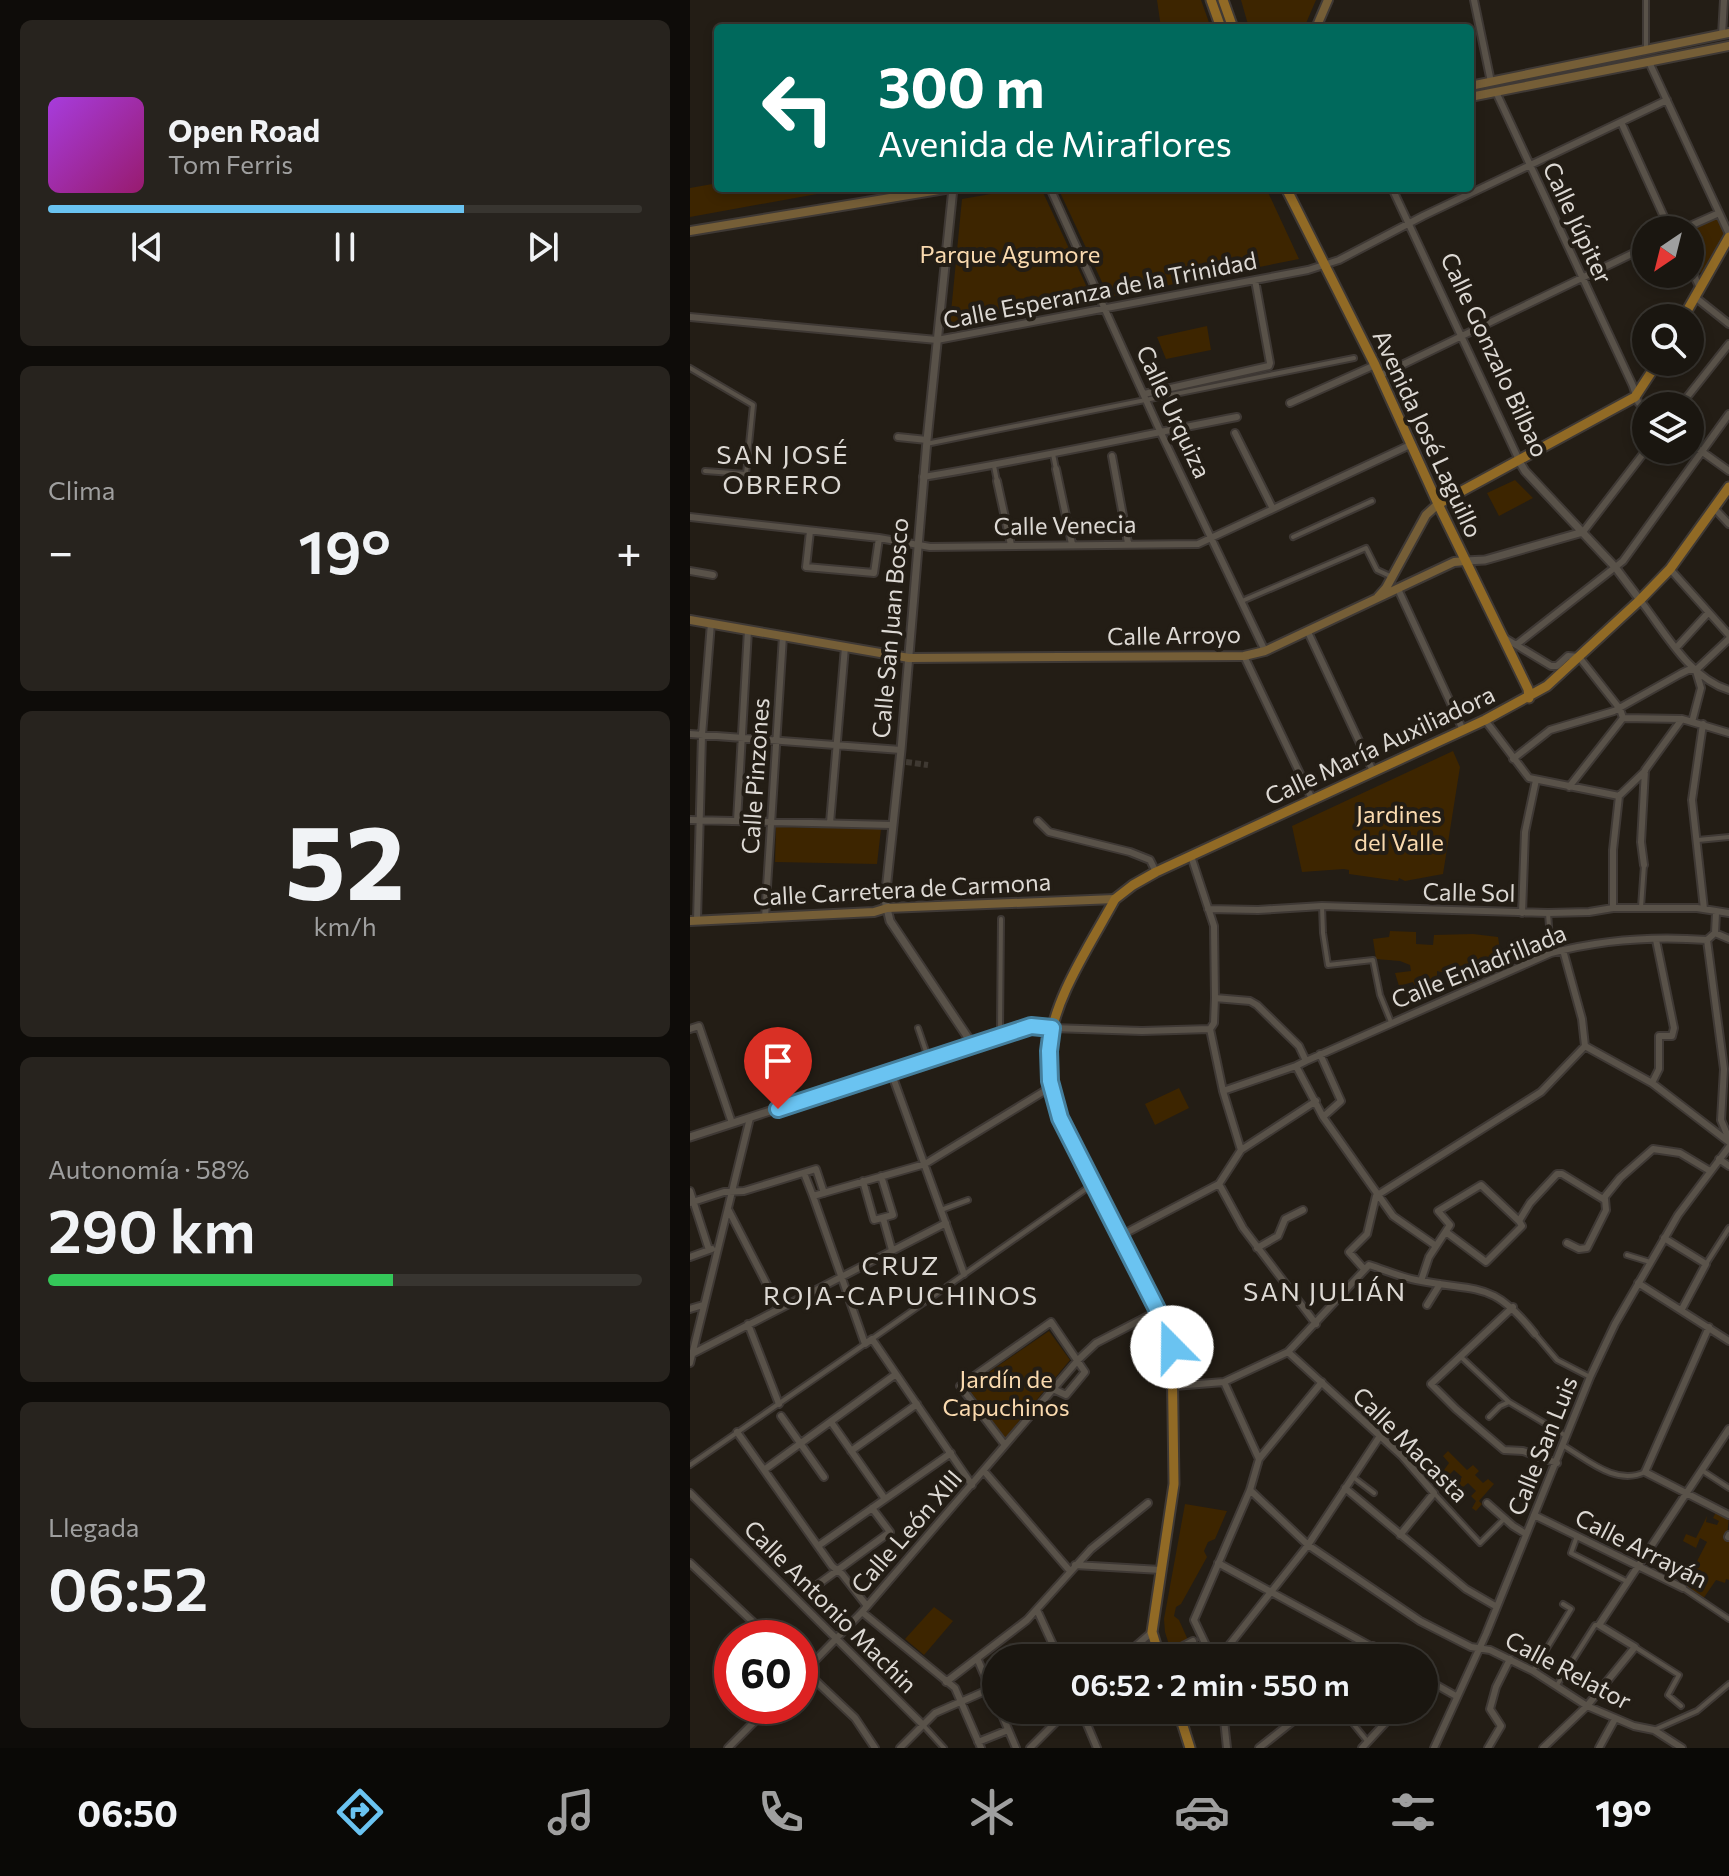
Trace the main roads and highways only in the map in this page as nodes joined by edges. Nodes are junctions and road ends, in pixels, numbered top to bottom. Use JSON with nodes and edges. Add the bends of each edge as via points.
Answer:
{"nodes":[{"id":1,"x":1211,"y":0,"type":"edge"},
{"id":2,"x":1223,"y":0,"type":"edge"},
{"id":3,"x":1328,"y":0,"type":"edge"},
{"id":4,"x":1220,"y":24,"type":"edge"},
{"id":5,"x":1232,"y":24,"type":"edge"},
{"id":6,"x":1318,"y":24,"type":"edge"},
{"id":7,"x":1726,"y":34,"type":"edge"},
{"id":8,"x":1729,"y":46,"type":"edge"},
{"id":9,"x":1474,"y":85,"type":"edge"},
{"id":10,"x":1474,"y":96,"type":"edge"},
{"id":11,"x":928,"y":192,"type":"edge"},
{"id":12,"x":1288,"y":192,"type":"edge"},
{"id":13,"x":690,"y":231,"type":"edge"},
{"id":14,"x":1729,"y":236,"type":"edge"},
{"id":15,"x":1691,"y":304,"type":"edge"},
{"id":16,"x":1649,"y":376,"type":"edge"},
{"id":17,"x":1729,"y":487,"type":"edge"},
{"id":18,"x":1438,"y":504,"type":"junction"},
{"id":19,"x":1465,"y":561,"type":"junction"},
{"id":20,"x":1374,"y":601,"type":"junction"},
{"id":21,"x":690,"y":620,"type":"edge"},
{"id":22,"x":1529,"y":694,"type":"junction"},
{"id":23,"x":1111,"y":899,"type":"junction"},
{"id":24,"x":693,"y":920,"type":"edge"},
{"id":25,"x":1156,"y":1644,"type":"edge"},
{"id":26,"x":1182,"y":1724,"type":"edge"},
{"id":27,"x":1190,"y":1748,"type":"edge"}],
"edges":[{"from":1,"to":4,"type":"main road"},
{"from":2,"to":5,"type":"main road"},
{"from":3,"to":6,"type":"main road"},
{"from":7,"to":9,"type":"main road"},
{"from":8,"to":10,"type":"main road"},
{"from":11,"to":13,"type":"main road"},
{"from":12,"to":18,"type":"main road","name":"Avenida José Laguillo"},
{"from":14,"to":15,"type":"main road"},
{"from":16,"to":18,"type":"main road","via":[[1635,397]]},
{"from":17,"to":22,"type":"main road","name":"Calle María Auxiliadora","via":[[1670,569]]},
{"from":18,"to":19,"type":"main road","name":"Avenida José Laguillo"},
{"from":18,"to":20,"type":"main road"},
{"from":19,"to":20,"type":"main road","name":"Calle Arroyo"},
{"from":19,"to":22,"type":"main road","name":"Avenida José Laguillo"},
{"from":20,"to":21,"type":"main road","name":"Calle Arroyo","via":[[1244,656],[909,658]]},
{"from":22,"to":23,"type":"main road","name":"Calle María Auxiliadora","via":[[1485,720],[1156,872]]},
{"from":23,"to":24,"type":"main road","name":"Calle Carretera de Carmona"},
{"from":23,"to":25,"type":"main road","via":[[1052,1028],[1051,1087],[1060,1118],[1172,1347],[1174,1484],[1152,1632]]},
{"from":26,"to":27,"type":"main road"}]}
